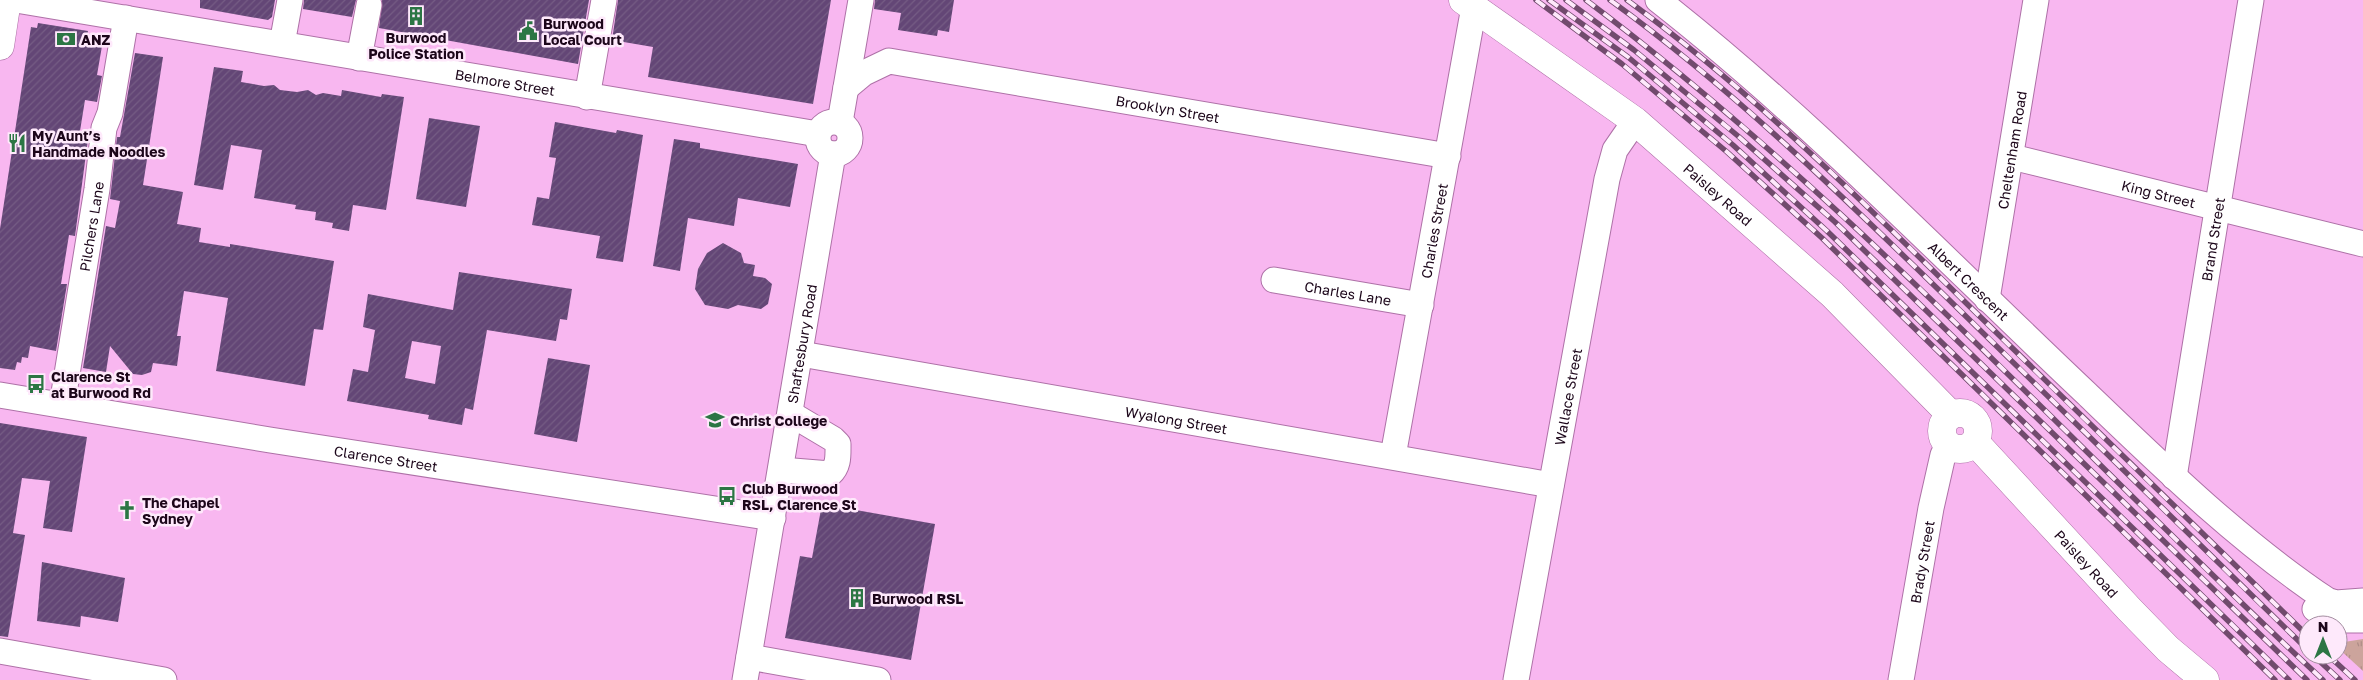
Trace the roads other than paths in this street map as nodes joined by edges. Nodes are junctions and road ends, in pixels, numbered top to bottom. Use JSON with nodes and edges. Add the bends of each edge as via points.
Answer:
{"nodes":[{"id":1,"x":7,"y":0,"type":"edge"},
{"id":2,"x":16,"y":0,"type":"edge"},
{"id":3,"x":290,"y":0,"type":"edge"},
{"id":4,"x":604,"y":0,"type":"edge"},
{"id":5,"x":1658,"y":0,"type":"edge"},
{"id":6,"x":2036,"y":0,"type":"edge"},
{"id":7,"x":2251,"y":0,"type":"edge"},
{"id":8,"x":1469,"y":4,"type":"edge"},
{"id":9,"x":369,"y":5,"type":"dead end"},
{"id":10,"x":860,"y":8,"type":"edge"},
{"id":11,"x":126,"y":18,"type":"junction"},
{"id":12,"x":282,"y":44,"type":"junction"},
{"id":13,"x":0,"y":46,"type":"edge"},
{"id":14,"x":359,"y":58,"type":"junction"},
{"id":15,"x":889,"y":61,"type":"junction"},
{"id":16,"x":846,"y":88,"type":"junction"},
{"id":17,"x":587,"y":97,"type":"junction"},
{"id":18,"x":1635,"y":120,"type":"junction"},
{"id":19,"x":840,"y":122,"type":"junction"},
{"id":20,"x":818,"y":134,"type":"junction"},
{"id":21,"x":833,"y":154,"type":"junction"},
{"id":22,"x":1448,"y":156,"type":"junction"},
{"id":23,"x":2012,"y":157,"type":"junction"},
{"id":24,"x":2218,"y":207,"type":"junction"},
{"id":25,"x":2363,"y":244,"type":"edge"},
{"id":26,"x":1274,"y":280,"type":"dead end"},
{"id":27,"x":1987,"y":299,"type":"junction"},
{"id":28,"x":1421,"y":305,"type":"junction"},
{"id":29,"x":801,"y":354,"type":"junction"},
{"id":30,"x":0,"y":395,"type":"edge"},
{"id":31,"x":62,"y":405,"type":"junction"},
{"id":32,"x":791,"y":414,"type":"junction"},
{"id":33,"x":1951,"y":415,"type":"junction"},
{"id":34,"x":1975,"y":442,"type":"junction"},
{"id":35,"x":1948,"y":445,"type":"junction"},
{"id":36,"x":1394,"y":456,"type":"junction"},
{"id":37,"x":781,"y":470,"type":"junction"},
{"id":38,"x":2174,"y":477,"type":"junction"},
{"id":39,"x":1551,"y":485,"type":"junction"},
{"id":40,"x":773,"y":518,"type":"junction"},
{"id":41,"x":2363,"y":601,"type":"edge"},
{"id":42,"x":2324,"y":607,"type":"junction"},
{"id":43,"x":2363,"y":620,"type":"edge"},
{"id":44,"x":0,"y":651,"type":"edge"},
{"id":45,"x":747,"y":669,"type":"edge"},
{"id":46,"x":164,"y":680,"type":"edge"},
{"id":47,"x":878,"y":680,"type":"edge"},
{"id":48,"x":1516,"y":680,"type":"edge"},
{"id":49,"x":1901,"y":680,"type":"edge"},
{"id":50,"x":2204,"y":680,"type":"edge"}],
"edges":[{"from":1,"to":13,"type":"main road"},
{"from":2,"to":11,"type":"street","name":"Belmore Street"},
{"from":3,"to":12,"type":"street"},
{"from":4,"to":17,"type":"street"},
{"from":5,"to":27,"type":"street","name":"Albert Crescent","via":[[1704,36],[1816,135]]},
{"from":6,"to":23,"type":"street","name":"Cheltenham Road"},
{"from":7,"to":24,"type":"street","name":"Brand Street"},
{"from":8,"to":18,"type":"main road","name":"Paisley Road"},
{"from":8,"to":22,"type":"street","name":"Charles Street"},
{"from":9,"to":14,"type":"street"},
{"from":10,"to":15,"type":"street","via":[[871,43]]},
{"from":10,"to":16,"type":"street"},
{"from":11,"to":12,"type":"street","name":"Belmore Street"},
{"from":11,"to":31,"type":"street","name":"Pilchers Lane","via":[[110,113],[104,128]]},
{"from":12,"to":14,"type":"street","name":"Belmore Street"},
{"from":14,"to":17,"type":"street","name":"Belmore Street"},
{"from":15,"to":16,"type":"street","via":[[864,73]]},
{"from":15,"to":22,"type":"street","name":"Brooklyn Street"},
{"from":16,"to":19,"type":"street"},
{"from":17,"to":20,"type":"street","name":"Belmore Street"},
{"from":18,"to":33,"type":"main road","name":"Paisley Road","via":[[1832,294]]},
{"from":18,"to":39,"type":"street","name":"Wallace Street","via":[[1615,150],[1607,179]]},
{"from":19,"to":20,"type":"street","via":[[825,124]]},
{"from":19,"to":21,"type":"street","via":[[850,131],[851,141],[846,150]]},
{"from":20,"to":21,"type":"street","via":[[823,150]]},
{"from":21,"to":29,"type":"street","name":"Shaftesbury Road"},
{"from":22,"to":28,"type":"street","name":"Charles Street"},
{"from":23,"to":24,"type":"street","name":"King Street"},
{"from":23,"to":27,"type":"street","name":"Cheltenham Road"},
{"from":24,"to":25,"type":"street","name":"King Street"},
{"from":24,"to":38,"type":"street","name":"Brand Street"},
{"from":26,"to":28,"type":"street","name":"Charles Lane"},
{"from":27,"to":38,"type":"street","name":"Albert Crescent"},
{"from":28,"to":36,"type":"street","name":"Charles Street"},
{"from":29,"to":32,"type":"street","name":"Shaftesbury Road"},
{"from":29,"to":36,"type":"street","name":"Wyalong Street"},
{"from":30,"to":31,"type":"street","name":"Clarence Street"},
{"from":31,"to":40,"type":"street","name":"Clarence Street"},
{"from":32,"to":37,"type":"street","name":"Shaftesbury Road"},
{"from":32,"to":37,"type":"street","via":[[833,439],[838,444],[838,459],[836,469],[830,474]]},
{"from":33,"to":34,"type":"main road","via":[[1961,413],[1972,417],[1979,431]]},
{"from":33,"to":35,"type":"main road","via":[[1942,426]]},
{"from":34,"to":35,"type":"main road","via":[[1966,448]]},
{"from":34,"to":50,"type":"main road","name":"Paisley Road","via":[[2168,649]]},
{"from":35,"to":49,"type":"street","name":"Brady Street","via":[[1931,508]]},
{"from":36,"to":39,"type":"street","name":"Wyalong Street"},
{"from":37,"to":40,"type":"street","name":"Shaftesbury Road"},
{"from":38,"to":42,"type":"street","name":"Albert Crescent","via":[[2275,565],[2305,603]]},
{"from":39,"to":48,"type":"street","name":"Wallace Street"},
{"from":40,"to":45,"type":"street","name":"Shaftesbury Road"},
{"from":41,"to":42,"type":"street"},
{"from":42,"to":43,"type":"street","via":[[2335,620]]},
{"from":44,"to":46,"type":"street"},
{"from":45,"to":47,"type":"street"}]}
